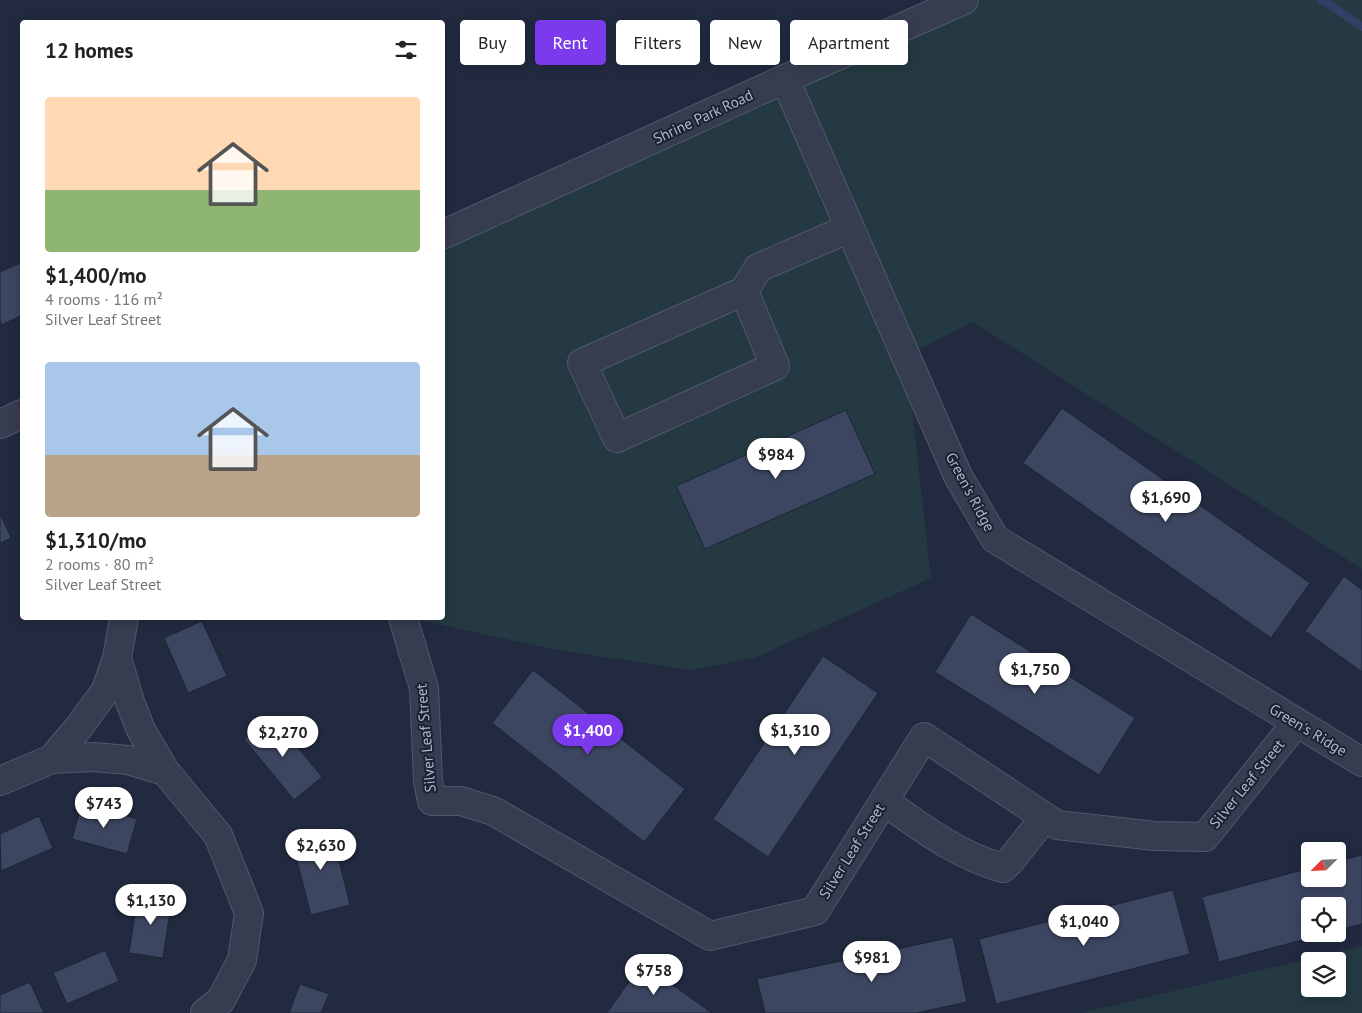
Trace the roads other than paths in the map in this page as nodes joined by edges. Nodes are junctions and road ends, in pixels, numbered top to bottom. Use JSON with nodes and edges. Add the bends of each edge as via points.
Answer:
{"nodes":[{"id":1,"x":964,"y":0,"type":"edge"},
{"id":2,"x":785,"y":79,"type":"junction"},
{"id":3,"x":850,"y":228,"type":"junction"},
{"id":4,"x":445,"y":234,"type":"edge"},
{"id":5,"x":744,"y":291,"type":"junction"},
{"id":6,"x":20,"y":415,"type":"edge"},
{"id":7,"x":0,"y":424,"type":"edge"},
{"id":8,"x":124,"y":620,"type":"edge"},
{"id":9,"x":404,"y":620,"type":"edge"},
{"id":10,"x":117,"y":658,"type":"junction"},
{"id":11,"x":1296,"y":723,"type":"junction"},
{"id":12,"x":52,"y":759,"type":"junction"},
{"id":13,"x":1362,"y":762,"type":"edge"},
{"id":14,"x":165,"y":770,"type":"junction"},
{"id":15,"x":0,"y":781,"type":"edge"},
{"id":16,"x":884,"y":801,"type":"junction"},
{"id":17,"x":1045,"y":816,"type":"junction"},
{"id":18,"x":206,"y":1013,"type":"edge"}],
"edges":[{"from":1,"to":2,"type":"street","name":"Shrine Park Road"},
{"from":2,"to":3,"type":"street","name":"Green's Ridge"},
{"from":2,"to":4,"type":"street","name":"Shrine Park Road"},
{"from":3,"to":5,"type":"street","via":[[758,268]]},
{"from":3,"to":11,"type":"street","name":"Green's Ridge","via":[[958,476],[995,539]]},
{"from":5,"to":5,"type":"street","via":[[775,366],[617,438],[582,363]]},
{"from":6,"to":7,"type":"street"},
{"from":8,"to":10,"type":"street"},
{"from":9,"to":16,"type":"street","name":"Silver Leaf Street","via":[[424,688],[428,781],[432,801],[461,801],[493,811],[710,936],[815,911]]},
{"from":10,"to":12,"type":"street","via":[[106,690]]},
{"from":10,"to":14,"type":"street","via":[[141,730]]},
{"from":11,"to":13,"type":"street","name":"Green's Ridge"},
{"from":11,"to":17,"type":"street","name":"Silver Leaf Street","via":[[1205,837],[1155,836],[1057,825]]},
{"from":12,"to":14,"type":"street","via":[[93,757],[128,760]]},
{"from":12,"to":15,"type":"street"},
{"from":14,"to":18,"type":"street","via":[[218,835],[249,913],[242,960],[221,1000]]},
{"from":16,"to":17,"type":"street","via":[[937,839],[980,861],[1003,868]]},
{"from":16,"to":17,"type":"street","name":"Silver Leaf Street","via":[[924,738]]}]}
